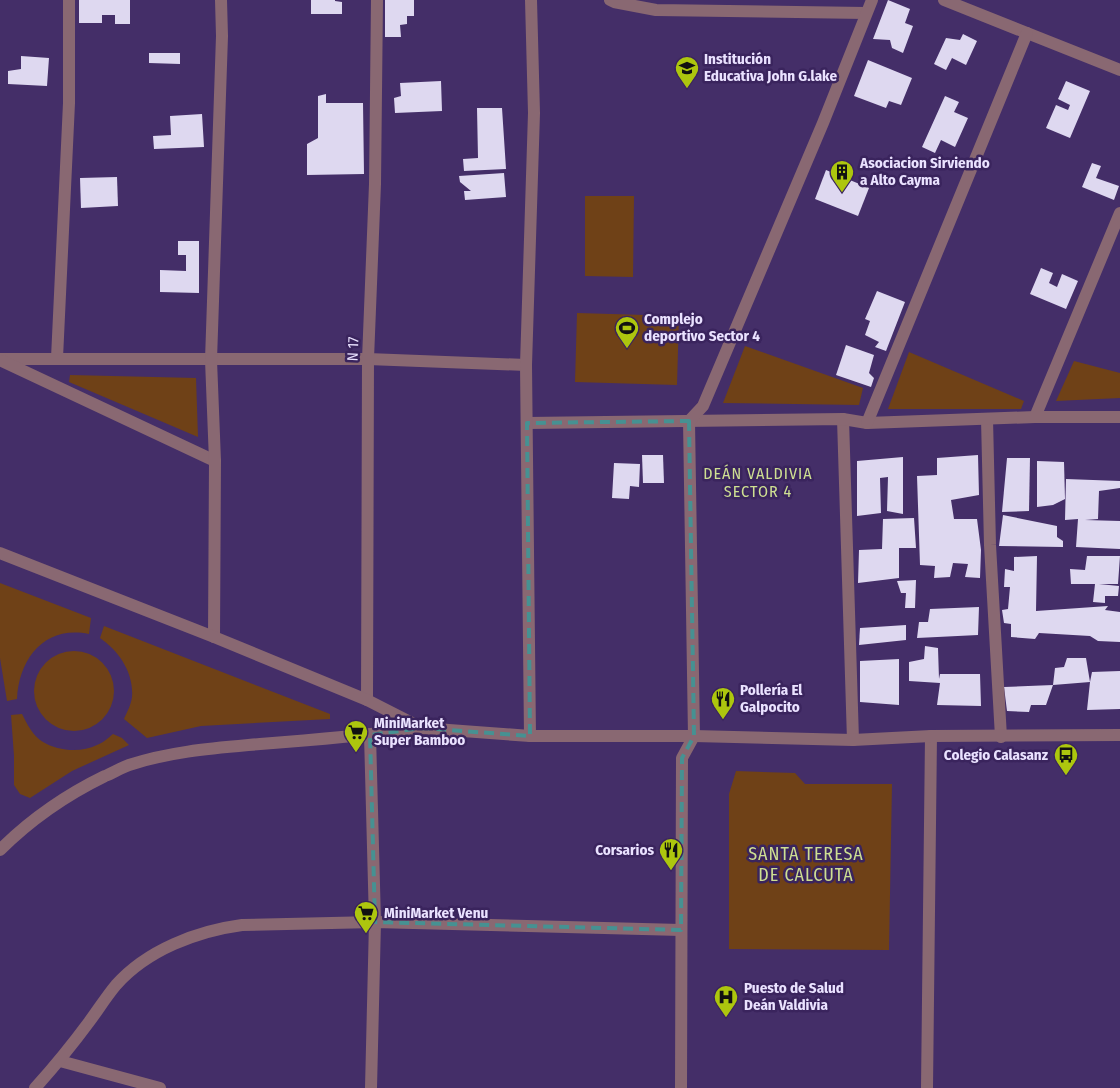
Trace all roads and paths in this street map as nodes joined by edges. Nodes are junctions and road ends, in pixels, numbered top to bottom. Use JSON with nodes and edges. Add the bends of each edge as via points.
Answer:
{"nodes":[{"id":1,"x":69,"y":0,"type":"edge"},
{"id":2,"x":221,"y":0,"type":"edge"},
{"id":3,"x":377,"y":0,"type":"edge"},
{"id":4,"x":532,"y":0,"type":"edge"},
{"id":5,"x":610,"y":0,"type":"edge"},
{"id":6,"x":872,"y":0,"type":"edge"},
{"id":7,"x":944,"y":0,"type":"edge"},
{"id":8,"x":866,"y":13,"type":"junction"},
{"id":9,"x":1027,"y":33,"type":"junction"},
{"id":10,"x":1120,"y":70,"type":"edge"},
{"id":11,"x":1120,"y":213,"type":"edge"},
{"id":12,"x":57,"y":358,"type":"junction"},
{"id":13,"x":368,"y":359,"type":"junction"},
{"id":14,"x":0,"y":360,"type":"edge"},
{"id":15,"x":210,"y":360,"type":"junction"},
{"id":16,"x":526,"y":365,"type":"junction"},
{"id":17,"x":1035,"y":417,"type":"junction"},
{"id":18,"x":1120,"y":417,"type":"edge"},
{"id":19,"x":843,"y":419,"type":"junction"},
{"id":20,"x":987,"y":419,"type":"junction"},
{"id":21,"x":688,"y":421,"type":"junction"},
{"id":22,"x":527,"y":423,"type":"junction"},
{"id":23,"x":867,"y":423,"type":"junction"},
{"id":24,"x":215,"y":461,"type":"junction"},
{"id":25,"x":0,"y":553,"type":"edge"},
{"id":26,"x":214,"y":637,"type":"junction"},
{"id":27,"x":368,"y":700,"type":"junction"},
{"id":28,"x":422,"y":728,"type":"junction"},
{"id":29,"x":370,"y":735,"type":"junction"},
{"id":30,"x":1120,"y":735,"type":"edge"},
{"id":31,"x":530,"y":736,"type":"junction"},
{"id":32,"x":694,"y":736,"type":"junction"},
{"id":33,"x":931,"y":736,"type":"junction"},
{"id":34,"x":1001,"y":737,"type":"junction"},
{"id":35,"x":853,"y":740,"type":"junction"},
{"id":36,"x":0,"y":850,"type":"edge"},
{"id":37,"x":375,"y":922,"type":"junction"},
{"id":38,"x":681,"y":930,"type":"junction"},
{"id":39,"x":60,"y":1061,"type":"junction"},
{"id":40,"x":35,"y":1088,"type":"edge"},
{"id":41,"x":160,"y":1088,"type":"edge"},
{"id":42,"x":371,"y":1088,"type":"edge"},
{"id":43,"x":681,"y":1088,"type":"edge"},
{"id":44,"x":927,"y":1088,"type":"edge"}],
"edges":[{"from":1,"to":12,"type":"street","via":[[69,103]]},
{"from":2,"to":15,"type":"street"},
{"from":3,"to":13,"type":"street","name":"N 17","via":[[375,184]]},
{"from":4,"to":16,"type":"street","via":[[534,113]]},
{"from":5,"to":8,"type":"street","via":[[656,10]]},
{"from":6,"to":8,"type":"street"},
{"from":7,"to":9,"type":"street"},
{"from":8,"to":21,"type":"street","via":[[823,124],[703,406]]},
{"from":9,"to":10,"type":"street"},
{"from":9,"to":23,"type":"street"},
{"from":11,"to":17,"type":"street"},
{"from":12,"to":14,"type":"street"},
{"from":12,"to":15,"type":"street"},
{"from":13,"to":15,"type":"street"},
{"from":13,"to":16,"type":"street"},
{"from":13,"to":27,"type":"street","name":"N 17"},
{"from":14,"to":24,"type":"street"},
{"from":15,"to":24,"type":"street"},
{"from":16,"to":22,"type":"street"},
{"from":17,"to":18,"type":"street"},
{"from":17,"to":20,"type":"street"},
{"from":19,"to":21,"type":"street"},
{"from":19,"to":23,"type":"street"},
{"from":19,"to":35,"type":"street"},
{"from":20,"to":23,"type":"street"},
{"from":20,"to":34,"type":"street","via":[[990,545]]},
{"from":21,"to":22,"type":"street"},
{"from":21,"to":32,"type":"street"},
{"from":22,"to":31,"type":"street"},
{"from":24,"to":26,"type":"street"},
{"from":25,"to":26,"type":"street"},
{"from":26,"to":27,"type":"street"},
{"from":27,"to":28,"type":"street"},
{"from":28,"to":29,"type":"street"},
{"from":28,"to":31,"type":"street"},
{"from":29,"to":36,"type":"street","via":[[207,749],[128,765],[85,786],[40,815]]},
{"from":29,"to":37,"type":"street"},
{"from":30,"to":34,"type":"street"},
{"from":31,"to":32,"type":"street"},
{"from":32,"to":35,"type":"street"},
{"from":32,"to":38,"type":"street","via":[[682,758]]},
{"from":33,"to":34,"type":"street"},
{"from":33,"to":35,"type":"street"},
{"from":33,"to":44,"type":"street"},
{"from":37,"to":38,"type":"street"},
{"from":37,"to":39,"type":"street","via":[[242,925],[224,927],[182,941],[138,965],[116,985]]},
{"from":37,"to":42,"type":"street"},
{"from":38,"to":43,"type":"street"},
{"from":39,"to":40,"type":"street"},
{"from":39,"to":41,"type":"street"}]}
